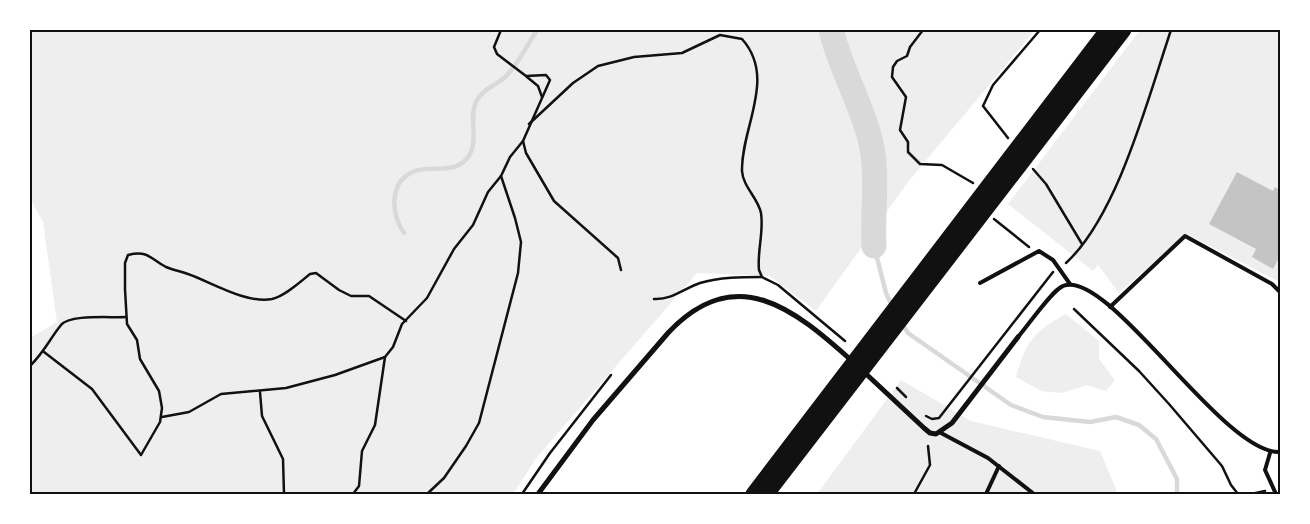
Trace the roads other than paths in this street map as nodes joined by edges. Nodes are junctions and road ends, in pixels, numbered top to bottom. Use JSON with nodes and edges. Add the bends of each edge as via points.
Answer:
{"nodes":[{"id":1,"x":1108,"y":30,"type":"edge"},
{"id":2,"x":1124,"y":30,"type":"edge"},
{"id":3,"x":1094,"y":59,"type":"junction"},
{"id":4,"x":980,"y":283,"type":"dead end"},
{"id":5,"x":1070,"y":284,"type":"junction"},
{"id":6,"x":1280,"y":292,"type":"edge"},
{"id":7,"x":1110,"y":307,"type":"junction"},
{"id":8,"x":1018,"y":337,"type":"joint"},
{"id":9,"x":811,"y":429,"type":"junction"},
{"id":10,"x":941,"y":433,"type":"junction"},
{"id":11,"x":1280,"y":452,"type":"edge"},
{"id":12,"x":1270,"y":453,"type":"junction"},
{"id":13,"x":999,"y":466,"type":"junction"},
{"id":14,"x":1273,"y":489,"type":"junction"},
{"id":15,"x":1280,"y":491,"type":"edge"},
{"id":16,"x":538,"y":494,"type":"edge"},
{"id":17,"x":753,"y":494,"type":"edge"},
{"id":18,"x":767,"y":494,"type":"edge"},
{"id":19,"x":986,"y":494,"type":"edge"},
{"id":20,"x":1034,"y":494,"type":"edge"},
{"id":21,"x":1276,"y":494,"type":"edge"}],
"edges":[{"from":1,"to":3,"type":"highway"},
{"from":2,"to":3,"type":"highway"},
{"from":3,"to":9,"type":"highway"},
{"from":4,"to":5,"type":"lane","via":[[1039,251],[1053,260]]},
{"from":5,"to":7,"type":"lane","via":[[1079,285]]},
{"from":5,"to":8,"type":"lane","via":[[1057,289]]},
{"from":6,"to":7,"type":"lane","via":[[1272,284],[1186,236]]},
{"from":7,"to":12,"type":"lane","via":[[1238,434]]},
{"from":8,"to":10,"type":"street"},
{"from":9,"to":17,"type":"highway"},
{"from":9,"to":18,"type":"highway"},
{"from":10,"to":13,"type":"lane"},
{"from":10,"to":16,"type":"street","via":[[930,433],[815,328],[787,309],[767,300],[733,296],[707,303],[679,321],[593,420]]},
{"from":11,"to":12,"type":"lane"},
{"from":12,"to":14,"type":"lane","via":[[1265,470]]},
{"from":13,"to":19,"type":"lane"},
{"from":13,"to":20,"type":"lane"},
{"from":14,"to":15,"type":"lane"},
{"from":14,"to":21,"type":"lane"}]}
